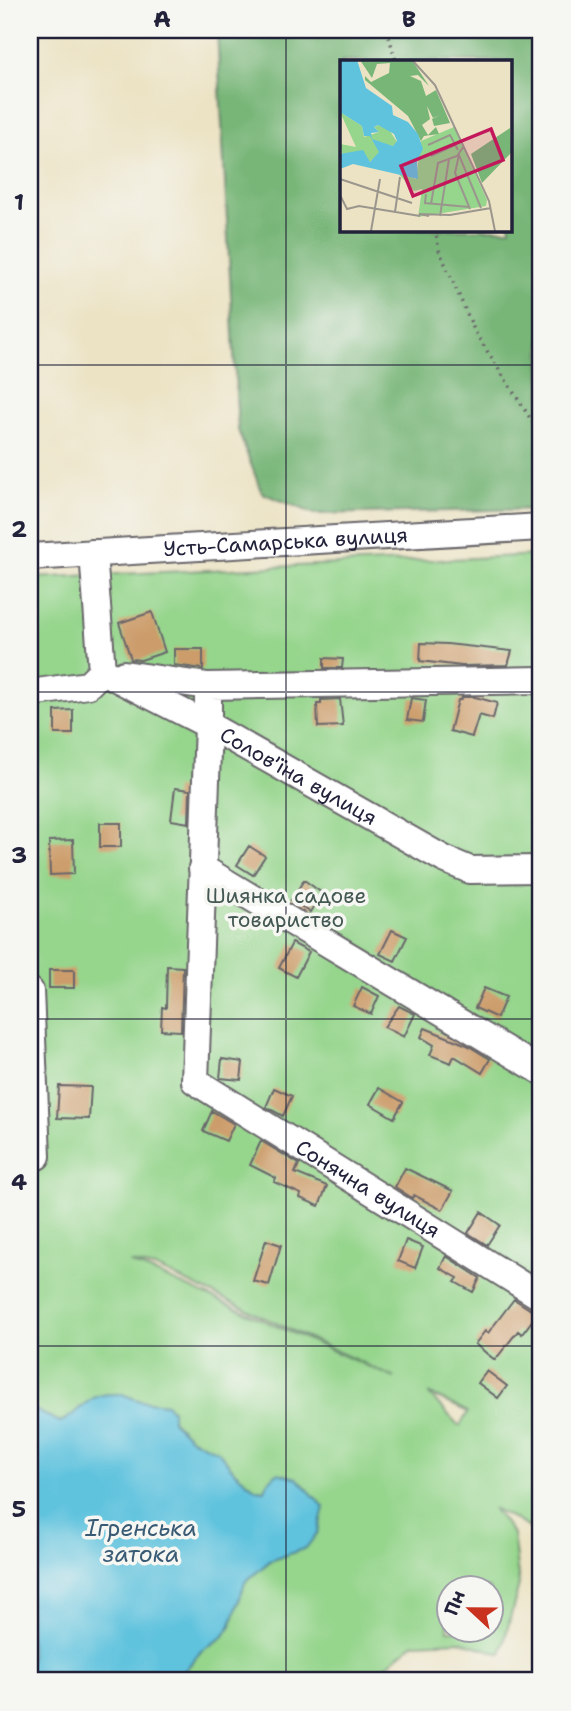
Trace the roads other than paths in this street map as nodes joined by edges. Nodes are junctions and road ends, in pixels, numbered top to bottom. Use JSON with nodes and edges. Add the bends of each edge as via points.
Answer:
{"nodes":[{"id":1,"x":541,"y":527,"type":"edge"},
{"id":2,"x":93,"y":553,"type":"junction"},
{"id":3,"x":30,"y":557,"type":"edge"},
{"id":4,"x":102,"y":671,"type":"junction"},
{"id":5,"x":541,"y":680,"type":"edge"},
{"id":6,"x":208,"y":685,"type":"junction"},
{"id":7,"x":30,"y":693,"type":"edge"},
{"id":8,"x":208,"y":725,"type":"junction"},
{"id":9,"x":202,"y":868,"type":"junction"},
{"id":10,"x":541,"y":869,"type":"edge"},
{"id":11,"x":30,"y":991,"type":"edge"},
{"id":12,"x":541,"y":1071,"type":"edge"},
{"id":13,"x":37,"y":1156,"type":"dead end"},
{"id":14,"x":541,"y":1297,"type":"edge"}],
"edges":[{"from":1,"to":2,"type":"street","name":"Усть-Самарська вулиця"},
{"from":2,"to":3,"type":"street","name":"Усть-Самарська вулиця"},
{"from":2,"to":4,"type":"street"},
{"from":4,"to":6,"type":"street"},
{"from":4,"to":7,"type":"street","via":[[88,685]]},
{"from":4,"to":8,"type":"street"},
{"from":5,"to":6,"type":"street"},
{"from":6,"to":8,"type":"street","name":"Солов'їна вулиця"},
{"from":8,"to":9,"type":"street"},
{"from":8,"to":10,"type":"street","name":"Солов'їна вулиця","via":[[444,859],[470,870]]},
{"from":9,"to":12,"type":"street"},
{"from":9,"to":14,"type":"street","name":"Сонячна вулиця","via":[[195,1081]]},
{"from":11,"to":13,"type":"street"}]}
